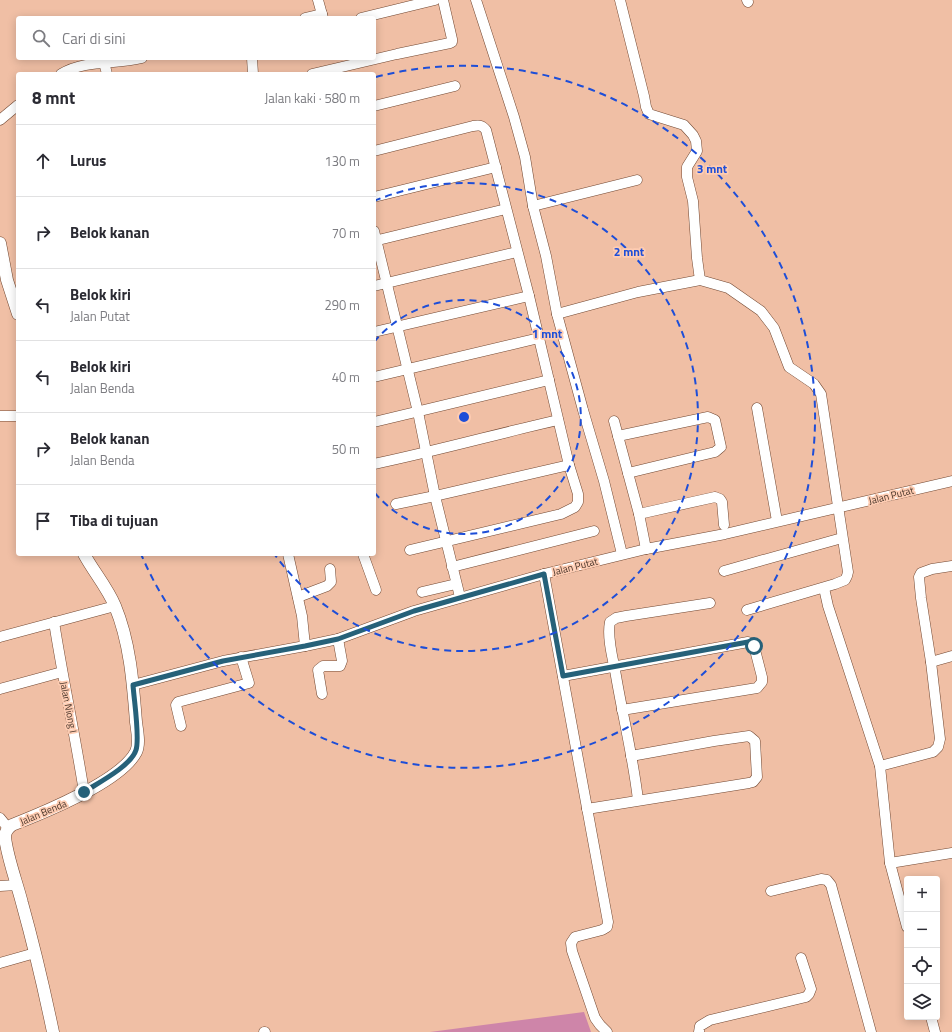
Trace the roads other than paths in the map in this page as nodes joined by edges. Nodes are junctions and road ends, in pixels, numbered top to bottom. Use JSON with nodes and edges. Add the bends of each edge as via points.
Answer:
{"nodes":[{"id":1,"x":318,"y":0,"type":"edge"},
{"id":2,"x":435,"y":0,"type":"edge"},
{"id":3,"x":443,"y":0,"type":"edge"},
{"id":4,"x":476,"y":0,"type":"edge"},
{"id":5,"x":620,"y":0,"type":"edge"},
{"id":6,"x":322,"y":16,"type":"edge"},
{"id":7,"x":369,"y":16,"type":"edge"},
{"id":8,"x":123,"y":60,"type":"edge"},
{"id":9,"x":252,"y":60,"type":"edge"},
{"id":10,"x":334,"y":60,"type":"edge"},
{"id":11,"x":376,"y":60,"type":"edge"},
{"id":12,"x":376,"y":60,"type":"edge"},
{"id":13,"x":104,"y":62,"type":"junction"},
{"id":14,"x":337,"y":71,"type":"edge"},
{"id":15,"x":65,"y":72,"type":"edge"},
{"id":16,"x":106,"y":72,"type":"edge"},
{"id":17,"x":253,"y":72,"type":"edge"},
{"id":18,"x":455,"y":86,"type":"dead end"},
{"id":19,"x":376,"y":106,"type":"edge"},
{"id":20,"x":16,"y":107,"type":"edge"},
{"id":21,"x":0,"y":120,"type":"edge"},
{"id":22,"x":376,"y":151,"type":"edge"},
{"id":23,"x":496,"y":167,"type":"junction"},
{"id":24,"x":637,"y":180,"type":"dead end"},
{"id":25,"x":376,"y":197,"type":"edge"},
{"id":26,"x":533,"y":206,"type":"junction"},
{"id":27,"x":506,"y":209,"type":"junction"},
{"id":28,"x":376,"y":238,"type":"edge"},
{"id":29,"x":376,"y":242,"type":"edge"},
{"id":30,"x":0,"y":243,"type":"edge"},
{"id":31,"x":518,"y":252,"type":"junction"},
{"id":32,"x":700,"y":280,"type":"junction"},
{"id":33,"x":386,"y":283,"type":"junction"},
{"id":34,"x":376,"y":286,"type":"edge"},
{"id":35,"x":529,"y":296,"type":"junction"},
{"id":36,"x":16,"y":308,"type":"edge"},
{"id":37,"x":557,"y":314,"type":"junction"},
{"id":38,"x":397,"y":326,"type":"junction"},
{"id":39,"x":376,"y":331,"type":"edge"},
{"id":40,"x":539,"y":338,"type":"junction"},
{"id":41,"x":407,"y":369,"type":"junction"},
{"id":42,"x":376,"y":377,"type":"edge"},
{"id":43,"x":549,"y":380,"type":"junction"},
{"id":44,"x":757,"y":408,"type":"dead end"},
{"id":45,"x":418,"y":412,"type":"junction"},
{"id":46,"x":0,"y":416,"type":"edge"},
{"id":47,"x":16,"y":416,"type":"edge"},
{"id":48,"x":558,"y":420,"type":"junction"},
{"id":49,"x":614,"y":421,"type":"dead end"},
{"id":50,"x":376,"y":422,"type":"edge"},
{"id":51,"x":618,"y":436,"type":"junction"},
{"id":52,"x":426,"y":453,"type":"junction"},
{"id":53,"x":376,"y":464,"type":"edge"},
{"id":54,"x":569,"y":465,"type":"junction"},
{"id":55,"x":628,"y":473,"type":"junction"},
{"id":56,"x":952,"y":481,"type":"edge"},
{"id":57,"x":435,"y":496,"type":"junction"},
{"id":58,"x":396,"y":504,"type":"dead end"},
{"id":59,"x":838,"y":508,"type":"junction"},
{"id":60,"x":639,"y":514,"type":"junction"},
{"id":61,"x":777,"y":521,"type":"junction"},
{"id":62,"x":724,"y":525,"type":"dead end"},
{"id":63,"x":594,"y":532,"type":"dead end"},
{"id":64,"x":842,"y":538,"type":"junction"},
{"id":65,"x":446,"y":542,"type":"junction"},
{"id":66,"x":646,"y":549,"type":"junction"},
{"id":67,"x":410,"y":550,"type":"dead end"},
{"id":68,"x":622,"y":554,"type":"junction"},
{"id":69,"x":85,"y":556,"type":"edge"},
{"id":70,"x":288,"y":556,"type":"edge"},
{"id":71,"x":364,"y":556,"type":"edge"},
{"id":72,"x":952,"y":566,"type":"edge"},
{"id":73,"x":452,"y":567,"type":"junction"},
{"id":74,"x":330,"y":569,"type":"dead end"},
{"id":75,"x":724,"y":571,"type":"dead end"},
{"id":76,"x":544,"y":574,"type":"junction"},
{"id":77,"x":456,"y":584,"type":"junction"},
{"id":78,"x":824,"y":588,"type":"junction"},
{"id":79,"x":376,"y":590,"type":"dead end"},
{"id":80,"x":422,"y":592,"type":"dead end"},
{"id":81,"x":298,"y":597,"type":"junction"},
{"id":82,"x":460,"y":597,"type":"junction"},
{"id":83,"x":710,"y":603,"type":"dead end"},
{"id":84,"x":115,"y":606,"type":"junction"},
{"id":85,"x":747,"y":610,"type":"dead end"},
{"id":86,"x":54,"y":622,"type":"junction"},
{"id":87,"x":0,"y":637,"type":"edge"},
{"id":88,"x":338,"y":639,"type":"junction"},
{"id":89,"x":305,"y":646,"type":"junction"},
{"id":90,"x":952,"y":656,"type":"edge"},
{"id":91,"x":241,"y":657,"type":"junction"},
{"id":92,"x":931,"y":662,"type":"junction"},
{"id":93,"x":614,"y":666,"type":"junction"},
{"id":94,"x":62,"y":672,"type":"junction"},
{"id":95,"x":563,"y":676,"type":"junction"},
{"id":96,"x":133,"y":685,"type":"junction"},
{"id":97,"x":0,"y":689,"type":"edge"},
{"id":98,"x":322,"y":694,"type":"dead end"},
{"id":99,"x":622,"y":710,"type":"junction"},
{"id":100,"x":181,"y":726,"type":"dead end"},
{"id":101,"x":631,"y":756,"type":"junction"},
{"id":102,"x":880,"y":766,"type":"junction"},
{"id":103,"x":84,"y":792,"type":"junction"},
{"id":104,"x":638,"y":800,"type":"junction"},
{"id":105,"x":587,"y":809,"type":"junction"},
{"id":106,"x":0,"y":818,"type":"edge"},
{"id":107,"x":8,"y":828,"type":"junction"},
{"id":108,"x":952,"y":853,"type":"edge"},
{"id":109,"x":5,"y":855,"type":"edge"},
{"id":110,"x":890,"y":863,"type":"junction"},
{"id":111,"x":17,"y":885,"type":"junction"},
{"id":112,"x":0,"y":886,"type":"edge"},
{"id":113,"x":771,"y":891,"type":"dead end"},
{"id":114,"x":904,"y":916,"type":"edge"},
{"id":115,"x":35,"y":953,"type":"junction"},
{"id":116,"x":801,"y":958,"type":"dead end"},
{"id":117,"x":0,"y":963,"type":"edge"},
{"id":118,"x":932,"y":1020,"type":"edge"},
{"id":119,"x":53,"y":1032,"type":"edge"},
{"id":120,"x":607,"y":1032,"type":"edge"},
{"id":121,"x":699,"y":1032,"type":"edge"},
{"id":122,"x":871,"y":1032,"type":"edge"},
{"id":123,"x":935,"y":1032,"type":"edge"}],
"edges":[{"from":1,"to":6,"type":"street"},
{"from":2,"to":7,"type":"street"},
{"from":3,"to":12,"type":"street","via":[[452,42]]},
{"from":4,"to":26,"type":"street","via":[[520,137]]},
{"from":5,"to":32,"type":"street","via":[[649,114],[684,125],[696,141],[697,151],[688,167],[686,177],[693,202]]},
{"from":8,"to":13,"type":"street"},
{"from":9,"to":17,"type":"street"},
{"from":10,"to":14,"type":"street"},
{"from":11,"to":14,"type":"street"},
{"from":13,"to":15,"type":"street","via":[[90,63]]},
{"from":13,"to":16,"type":"street"},
{"from":18,"to":19,"type":"street"},
{"from":20,"to":21,"type":"street"},
{"from":22,"to":23,"type":"street","via":[[479,125],[486,130]]},
{"from":23,"to":25,"type":"street"},
{"from":23,"to":27,"type":"street"},
{"from":24,"to":26,"type":"street"},
{"from":26,"to":37,"type":"street"},
{"from":27,"to":28,"type":"street"},
{"from":27,"to":31,"type":"street"},
{"from":29,"to":33,"type":"street"},
{"from":30,"to":36,"type":"street","via":[[7,280]]},
{"from":31,"to":33,"type":"street"},
{"from":31,"to":35,"type":"street"},
{"from":32,"to":37,"type":"street","via":[[638,292]]},
{"from":32,"to":59,"type":"street","via":[[728,288],[761,311],[774,328],[789,366],[814,384],[821,394]]},
{"from":33,"to":34,"type":"street"},
{"from":33,"to":38,"type":"street"},
{"from":35,"to":38,"type":"street"},
{"from":35,"to":40,"type":"street"},
{"from":37,"to":68,"type":"street"},
{"from":38,"to":39,"type":"street"},
{"from":38,"to":41,"type":"street"},
{"from":40,"to":41,"type":"street"},
{"from":40,"to":43,"type":"street"},
{"from":41,"to":42,"type":"street"},
{"from":41,"to":45,"type":"street"},
{"from":43,"to":45,"type":"street"},
{"from":43,"to":48,"type":"street"},
{"from":44,"to":61,"type":"street"},
{"from":45,"to":50,"type":"street"},
{"from":45,"to":52,"type":"street"},
{"from":46,"to":47,"type":"street"},
{"from":48,"to":52,"type":"street"},
{"from":48,"to":54,"type":"street"},
{"from":49,"to":51,"type":"street"},
{"from":51,"to":55,"type":"street"},
{"from":51,"to":55,"type":"street","via":[[708,417],[715,420],[721,447],[715,452]]},
{"from":52,"to":53,"type":"street"},
{"from":52,"to":57,"type":"street"},
{"from":54,"to":57,"type":"street"},
{"from":54,"to":65,"type":"street","via":[[578,494],[575,507],[561,514]]},
{"from":55,"to":60,"type":"street"},
{"from":56,"to":59,"type":"street","name":"Jalan Putat"},
{"from":57,"to":58,"type":"street"},
{"from":57,"to":65,"type":"street"},
{"from":59,"to":61,"type":"street","name":"Jalan Putat"},
{"from":59,"to":64,"type":"street"},
{"from":60,"to":62,"type":"street","via":[[716,497],[722,502]]},
{"from":60,"to":66,"type":"street"},
{"from":61,"to":66,"type":"street","name":"Jalan Putat"},
{"from":63,"to":73,"type":"street"},
{"from":64,"to":75,"type":"street"},
{"from":64,"to":78,"type":"street","via":[[847,576],[845,580]]},
{"from":65,"to":67,"type":"street"},
{"from":65,"to":73,"type":"street"},
{"from":66,"to":68,"type":"street","name":"Jalan Putat"},
{"from":68,"to":76,"type":"street","name":"Jalan Putat"},
{"from":69,"to":84,"type":"street","name":"Jalan Benda"},
{"from":70,"to":81,"type":"street"},
{"from":71,"to":79,"type":"street"},
{"from":72,"to":92,"type":"street","via":[[926,571],[919,577]]},
{"from":73,"to":77,"type":"street"},
{"from":74,"to":81,"type":"street","via":[[331,582],[327,586]]},
{"from":76,"to":82,"type":"street","name":"Jalan Putat"},
{"from":76,"to":95,"type":"street"},
{"from":77,"to":80,"type":"street"},
{"from":77,"to":82,"type":"street"},
{"from":78,"to":85,"type":"street"},
{"from":78,"to":102,"type":"street"},
{"from":81,"to":89,"type":"street"},
{"from":82,"to":88,"type":"street","name":"Jalan Putat"},
{"from":83,"to":93,"type":"street","via":[[616,618],[610,622],[609,628]]},
{"from":84,"to":86,"type":"street"},
{"from":84,"to":96,"type":"street","name":"Jalan Benda","via":[[126,641]]},
{"from":86,"to":87,"type":"street"},
{"from":86,"to":94,"type":"street","name":"Jalan Niong I"},
{"from":88,"to":89,"type":"street","name":"Jalan Putat"},
{"from":88,"to":98,"type":"street","via":[[342,663],[340,666],[323,666],[318,670]]},
{"from":89,"to":91,"type":"street","name":"Jalan Putat"},
{"from":90,"to":92,"type":"street"},
{"from":91,"to":96,"type":"street","name":"Jalan Putat"},
{"from":91,"to":100,"type":"street","via":[[249,683],[178,702],[176,705]]},
{"from":92,"to":102,"type":"street","via":[[940,739],[938,747],[925,755]]},
{"from":93,"to":95,"type":"street"},
{"from":93,"to":99,"type":"street"},
{"from":93,"to":99,"type":"street","via":[[748,642],[754,646],[762,677],[762,682],[757,688]]},
{"from":94,"to":97,"type":"street"},
{"from":94,"to":103,"type":"street","name":"Jalan Niong I"},
{"from":95,"to":105,"type":"street"},
{"from":96,"to":103,"type":"street","name":"Jalan Benda","via":[[136,751],[126,764],[111,776]]},
{"from":99,"to":101,"type":"street"},
{"from":101,"to":104,"type":"street"},
{"from":101,"to":104,"type":"street","via":[[732,738],[749,736],[755,741],[757,777],[753,782]]},
{"from":102,"to":110,"type":"street"},
{"from":103,"to":107,"type":"street","name":"Jalan Benda"},
{"from":104,"to":105,"type":"street"},
{"from":105,"to":120,"type":"street","via":[[608,922],[607,927],[602,930],[575,937],[571,943],[595,1018]]},
{"from":106,"to":107,"type":"street"},
{"from":107,"to":109,"type":"street","name":"Jalan Benda"},
{"from":108,"to":110,"type":"street"},
{"from":109,"to":111,"type":"street","name":"Jalan Benda"},
{"from":110,"to":114,"type":"street"},
{"from":111,"to":112,"type":"street"},
{"from":111,"to":115,"type":"street","name":"Jalan Benda"},
{"from":113,"to":122,"type":"street","via":[[821,879],[827,880],[831,885]]},
{"from":115,"to":117,"type":"street"},
{"from":115,"to":119,"type":"street","name":"Jalan Benda"},
{"from":116,"to":121,"type":"street","via":[[811,989],[806,997],[710,1020],[700,1026]]},
{"from":118,"to":123,"type":"street"}]}
